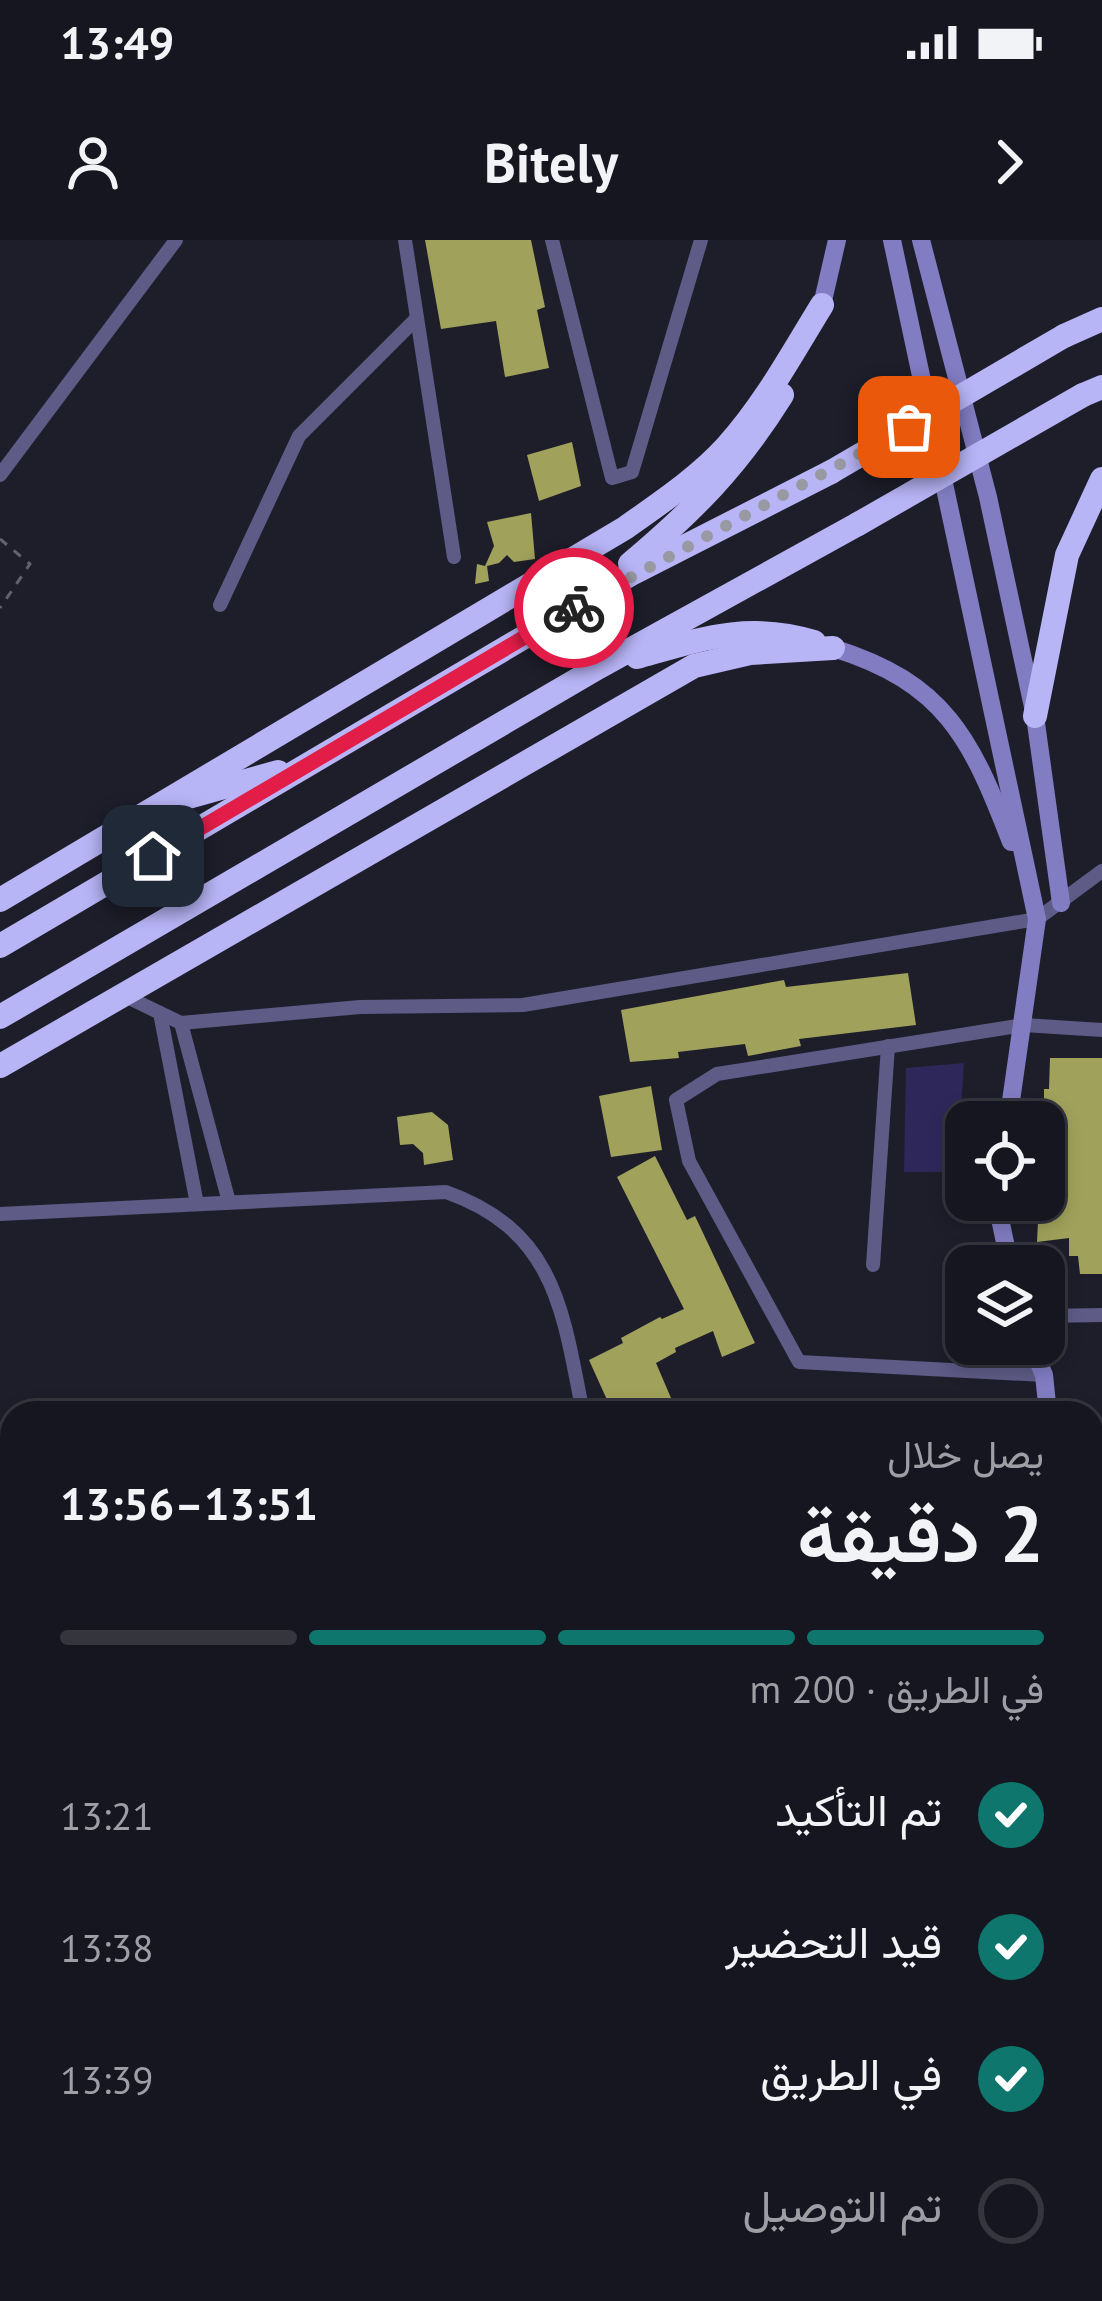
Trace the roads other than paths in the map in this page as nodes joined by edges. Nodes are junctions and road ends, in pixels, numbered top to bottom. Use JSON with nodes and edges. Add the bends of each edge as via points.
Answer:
{"nodes":[{"id":1,"x":176,"y":240,"type":"edge"},
{"id":2,"x":405,"y":240,"type":"edge"},
{"id":3,"x":553,"y":240,"type":"edge"},
{"id":4,"x":701,"y":240,"type":"edge"},
{"id":5,"x":837,"y":240,"type":"edge"},
{"id":6,"x":892,"y":240,"type":"edge"},
{"id":7,"x":921,"y":240,"type":"edge"},
{"id":8,"x":822,"y":305,"type":"junction"},
{"id":9,"x":417,"y":318,"type":"junction"},
{"id":10,"x":1102,"y":319,"type":"edge"},
{"id":11,"x":1092,"y":391,"type":"edge"},
{"id":12,"x":0,"y":475,"type":"edge"},
{"id":13,"x":1102,"y":479,"type":"edge"},
{"id":14,"x":454,"y":557,"type":"dead end"},
{"id":15,"x":586,"y":601,"type":"junction"},
{"id":16,"x":220,"y":605,"type":"dead end"},
{"id":17,"x":833,"y":648,"type":"junction"},
{"id":18,"x":599,"y":668,"type":"junction"},
{"id":19,"x":1035,"y":716,"type":"junction"},
{"id":20,"x":310,"y":764,"type":"junction"},
{"id":21,"x":151,"y":807,"type":"junction"},
{"id":22,"x":1102,"y":871,"type":"edge"},
{"id":23,"x":1031,"y":896,"type":"junction"},
{"id":24,"x":0,"y":899,"type":"edge"},
{"id":25,"x":1060,"y":904,"type":"junction"},
{"id":26,"x":1037,"y":919,"type":"junction"},
{"id":27,"x":0,"y":946,"type":"edge"},
{"id":28,"x":123,"y":994,"type":"junction"},
{"id":29,"x":160,"y":1012,"type":"junction"},
{"id":30,"x":0,"y":1017,"type":"edge"},
{"id":31,"x":181,"y":1023,"type":"junction"},
{"id":32,"x":1024,"y":1025,"type":"junction"},
{"id":33,"x":1102,"y":1030,"type":"edge"},
{"id":34,"x":887,"y":1046,"type":"junction"},
{"id":35,"x":0,"y":1066,"type":"edge"},
{"id":36,"x":1011,"y":1101,"type":"edge"},
{"id":37,"x":229,"y":1202,"type":"junction"},
{"id":38,"x":197,"y":1204,"type":"junction"},
{"id":39,"x":0,"y":1214,"type":"edge"},
{"id":40,"x":873,"y":1265,"type":"dead end"},
{"id":41,"x":1065,"y":1316,"type":"edge"},
{"id":42,"x":1102,"y":1316,"type":"edge"},
{"id":43,"x":1040,"y":1365,"type":"edge"},
{"id":44,"x":1044,"y":1375,"type":"junction"},
{"id":45,"x":581,"y":1401,"type":"edge"},
{"id":46,"x":1047,"y":1401,"type":"edge"}],
"edges":[{"from":1,"to":12,"type":"street"},
{"from":2,"to":9,"type":"street"},
{"from":3,"to":4,"type":"street","via":[[613,478],[632,472]]},
{"from":5,"to":8,"type":"street"},
{"from":6,"to":23,"type":"street"},
{"from":7,"to":19,"type":"street"},
{"from":8,"to":15,"type":"highway","via":[[795,375],[748,449],[698,506]]},
{"from":8,"to":21,"type":"highway","via":[[728,445],[679,490]]},
{"from":9,"to":14,"type":"street"},
{"from":9,"to":16,"type":"street","via":[[299,436]]},
{"from":10,"to":15,"type":"highway","bridge":true},
{"from":11,"to":18,"type":"highway","bridge":true},
{"from":13,"to":19,"type":"highway","via":[[1067,555]]},
{"from":15,"to":20,"type":"highway"},
{"from":17,"to":18,"type":"highway","via":[[783,633],[724,632]]},
{"from":17,"to":23,"type":"street","via":[[917,685],[950,718],[974,754]]},
{"from":17,"to":28,"type":"highway","via":[[694,666]]},
{"from":18,"to":30,"type":"highway"},
{"from":19,"to":25,"type":"street"},
{"from":20,"to":21,"type":"highway"},
{"from":20,"to":27,"type":"highway"},
{"from":21,"to":24,"type":"highway"},
{"from":22,"to":25,"type":"street"},
{"from":23,"to":26,"type":"street"},
{"from":25,"to":26,"type":"street"},
{"from":26,"to":31,"type":"street","via":[[523,1005],[360,1007]]},
{"from":26,"to":32,"type":"street"},
{"from":28,"to":29,"type":"street"},
{"from":28,"to":35,"type":"highway"},
{"from":29,"to":31,"type":"street"},
{"from":29,"to":38,"type":"street"},
{"from":31,"to":37,"type":"street"},
{"from":32,"to":33,"type":"street"},
{"from":32,"to":34,"type":"street"},
{"from":32,"to":36,"type":"street"},
{"from":34,"to":40,"type":"street"},
{"from":34,"to":44,"type":"street","via":[[717,1074],[676,1100],[689,1161],[800,1362]]},
{"from":37,"to":38,"type":"street"},
{"from":37,"to":45,"type":"street","via":[[446,1192],[484,1205],[540,1258],[565,1319]]},
{"from":38,"to":39,"type":"street"},
{"from":41,"to":42,"type":"street"},
{"from":43,"to":44,"type":"street"},
{"from":44,"to":46,"type":"street"}]}
